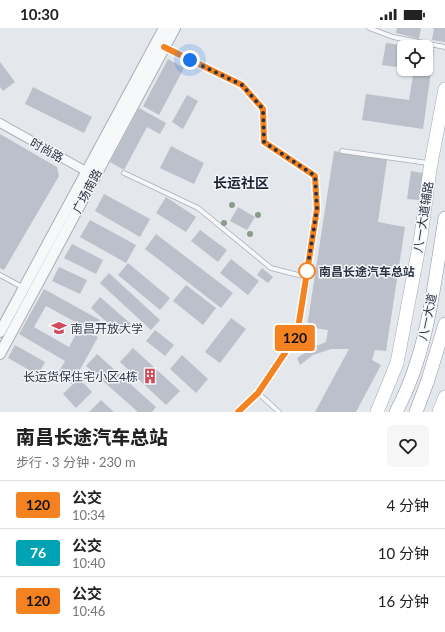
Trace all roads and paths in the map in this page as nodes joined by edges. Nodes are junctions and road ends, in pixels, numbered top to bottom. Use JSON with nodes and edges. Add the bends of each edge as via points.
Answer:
{"nodes":[{"id":1,"x":164,"y":28,"type":"edge"},
{"id":2,"x":175,"y":28,"type":"edge"},
{"id":3,"x":369,"y":28,"type":"edge"},
{"id":4,"x":164,"y":47,"type":"junction"},
{"id":5,"x":445,"y":47,"type":"edge"},
{"id":6,"x":445,"y":89,"type":"edge"},
{"id":7,"x":0,"y":123,"type":"edge"},
{"id":8,"x":342,"y":151,"type":"dead end"},
{"id":9,"x":431,"y":163,"type":"junction"},
{"id":10,"x":124,"y":173,"type":"dead end"},
{"id":11,"x":90,"y":174,"type":"junction"},
{"id":12,"x":445,"y":218,"type":"edge"},
{"id":13,"x":0,"y":275,"type":"edge"},
{"id":14,"x":306,"y":277,"type":"junction"},
{"id":15,"x":28,"y":290,"type":"junction"},
{"id":16,"x":445,"y":324,"type":"edge"},
{"id":17,"x":0,"y":332,"type":"edge"},
{"id":18,"x":425,"y":332,"type":"junction"},
{"id":19,"x":444,"y":339,"type":"edge"},
{"id":20,"x":0,"y":354,"type":"edge"},
{"id":21,"x":258,"y":393,"type":"junction"},
{"id":22,"x":238,"y":412,"type":"edge"},
{"id":23,"x":279,"y":412,"type":"edge"},
{"id":24,"x":377,"y":412,"type":"edge"},
{"id":25,"x":396,"y":412,"type":"edge"},
{"id":26,"x":416,"y":412,"type":"edge"}],
"edges":[{"from":1,"to":11,"type":"street"},
{"from":2,"to":4,"type":"street","name":"广场南路"},
{"from":3,"to":5,"type":"lane","via":[[393,37]]},
{"from":4,"to":11,"type":"street","name":"广场南路"},
{"from":4,"to":14,"type":"lane","via":[[242,85],[263,109],[264,142],[315,176],[317,209]]},
{"from":6,"to":9,"type":"main road","name":"八一大道辅路"},
{"from":7,"to":11,"type":"street","name":"时尚路"},
{"from":8,"to":9,"type":"lane"},
{"from":9,"to":24,"type":"main road","name":"八一大道辅路","via":[[421,236],[397,363]]},
{"from":10,"to":14,"type":"lane","via":[[198,208],[271,268]]},
{"from":11,"to":15,"type":"street","name":"广场南路"},
{"from":12,"to":18,"type":"main road","name":"八一大道"},
{"from":13,"to":15,"type":"lane"},
{"from":14,"to":21,"type":"lane","via":[[297,335]]},
{"from":15,"to":17,"type":"street"},
{"from":15,"to":20,"type":"street","name":"广场南路"},
{"from":16,"to":19,"type":"main road","name":"八一大道"},
{"from":18,"to":19,"type":"street"},
{"from":18,"to":25,"type":"main road","name":"八一大道","via":[[413,374]]},
{"from":19,"to":26,"type":"main road","name":"八一大道"},
{"from":21,"to":22,"type":"lane"},
{"from":21,"to":23,"type":"lane"}]}
